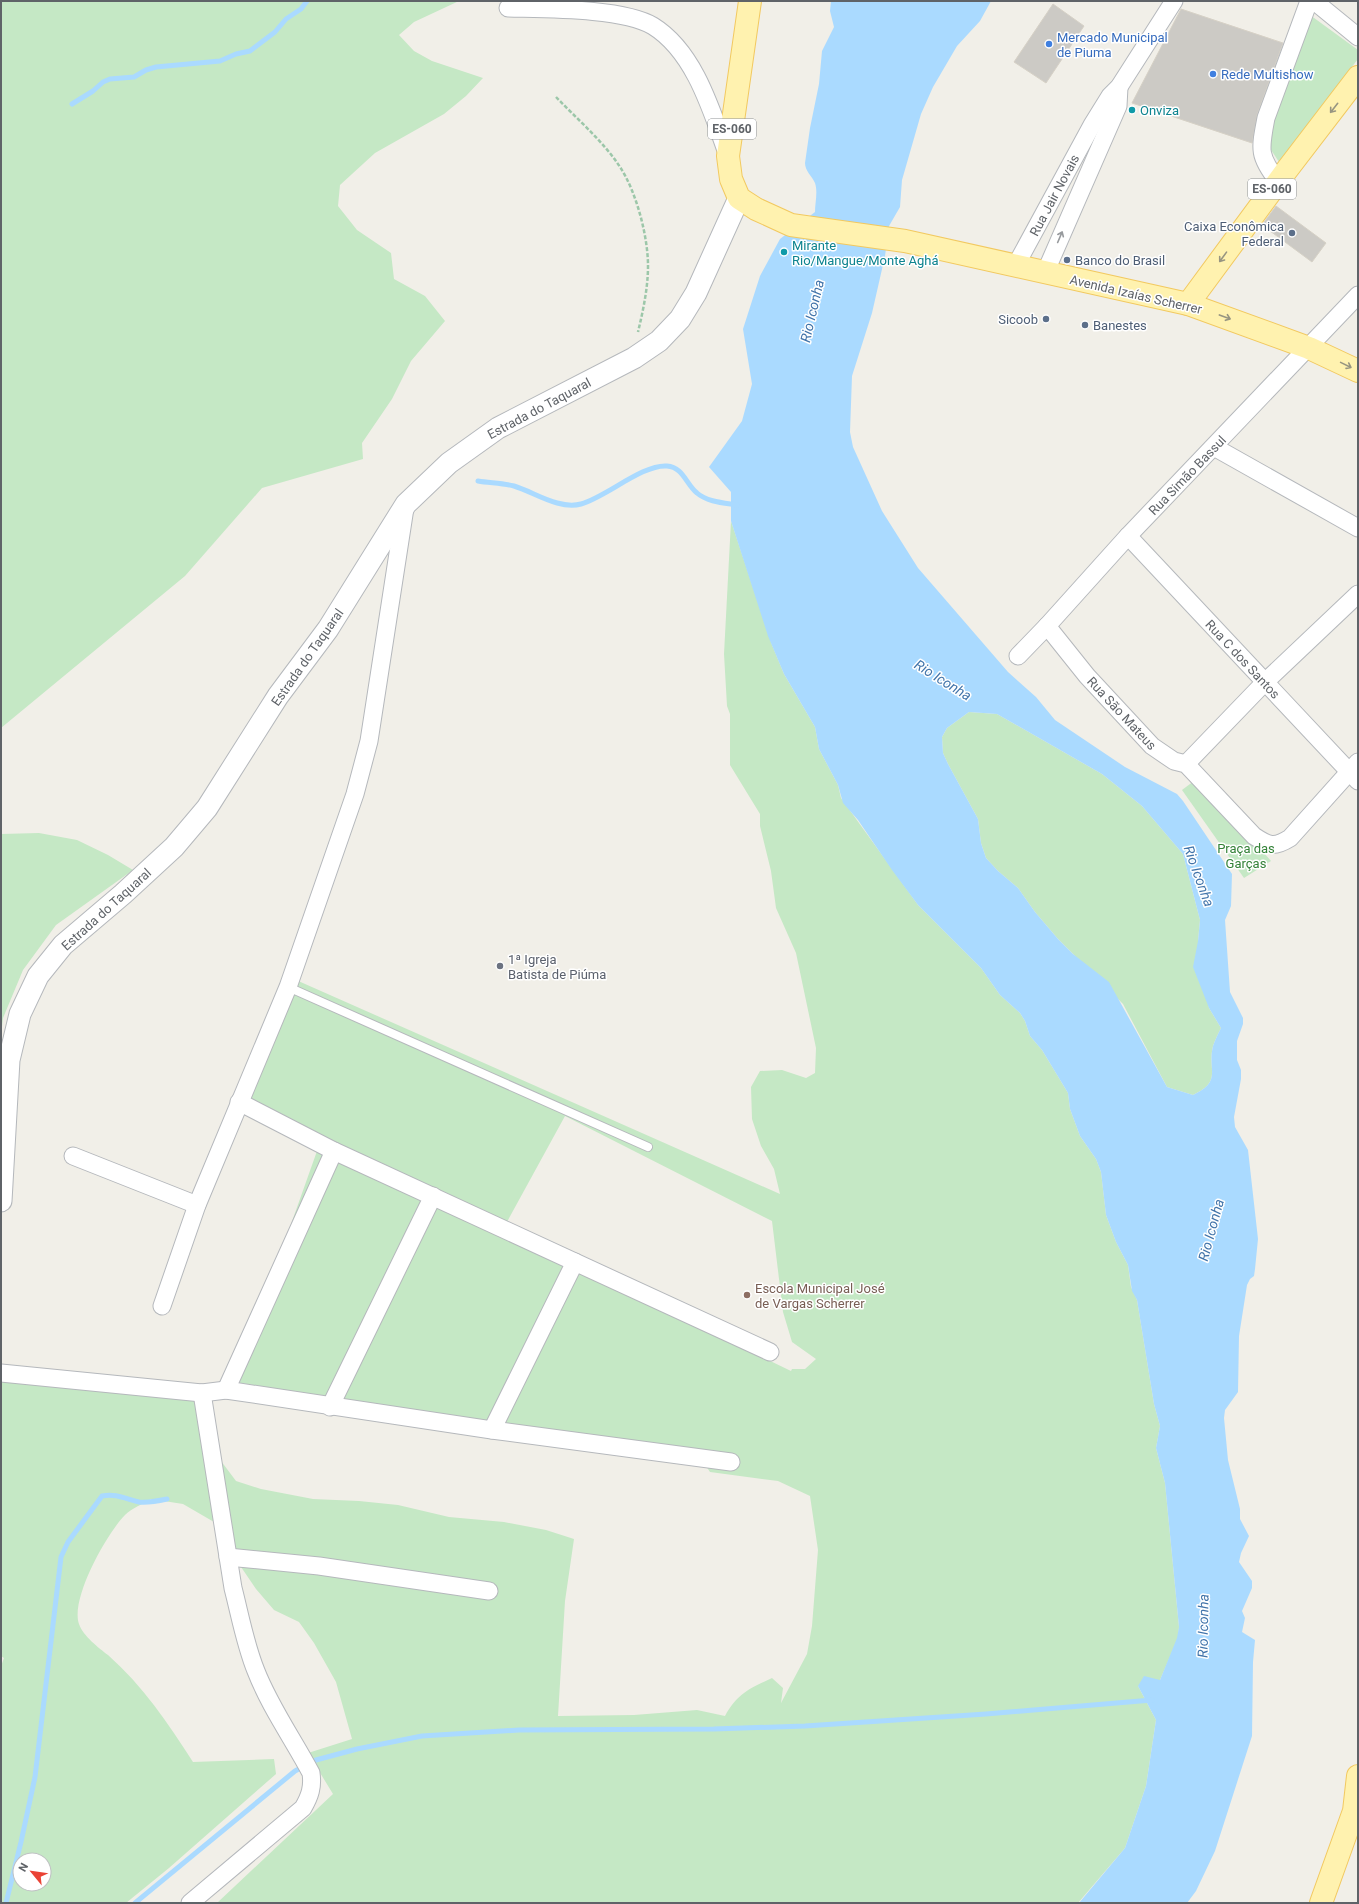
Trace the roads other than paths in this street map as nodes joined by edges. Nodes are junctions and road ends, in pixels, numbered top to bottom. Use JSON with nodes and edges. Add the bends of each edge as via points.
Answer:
{"nodes":[{"id":1,"x":750,"y":1,"type":"edge"},
{"id":2,"x":1174,"y":1,"type":"edge"},
{"id":3,"x":1309,"y":1,"type":"edge"},
{"id":4,"x":1314,"y":1,"type":"edge"},
{"id":5,"x":508,"y":8,"type":"dead end"},
{"id":6,"x":1358,"y":37,"type":"edge"},
{"id":7,"x":1358,"y":77,"type":"edge"},
{"id":8,"x":1098,"y":128,"type":"junction"},
{"id":9,"x":728,"y":156,"type":"junction"},
{"id":10,"x":1278,"y":181,"type":"junction"},
{"id":11,"x":739,"y":198,"type":"junction"},
{"id":12,"x":1016,"y":265,"type":"junction"},
{"id":13,"x":1045,"y":273,"type":"junction"},
{"id":14,"x":1358,"y":295,"type":"edge"},
{"id":15,"x":1188,"y":304,"type":"junction"},
{"id":16,"x":1309,"y":348,"type":"junction"},
{"id":17,"x":1358,"y":371,"type":"edge"},
{"id":18,"x":1214,"y":447,"type":"junction"},
{"id":19,"x":406,"y":504,"type":"junction"},
{"id":20,"x":1358,"y":528,"type":"edge"},
{"id":21,"x":1128,"y":536,"type":"junction"},
{"id":22,"x":1358,"y":594,"type":"edge"},
{"id":23,"x":1047,"y":626,"type":"junction"},
{"id":24,"x":1018,"y":656,"type":"dead end"},
{"id":25,"x":1265,"y":682,"type":"junction"},
{"id":26,"x":1186,"y":764,"type":"junction"},
{"id":27,"x":1355,"y":772,"type":"edge"},
{"id":28,"x":288,"y":987,"type":"junction"},
{"id":29,"x":239,"y":1102,"type":"junction"},
{"id":30,"x":648,"y":1147,"type":"dead end"},
{"id":31,"x":334,"y":1152,"type":"junction"},
{"id":32,"x":73,"y":1156,"type":"dead end"},
{"id":33,"x":432,"y":1196,"type":"junction"},
{"id":34,"x":1,"y":1201,"type":"edge"},
{"id":35,"x":197,"y":1205,"type":"junction"},
{"id":36,"x":576,"y":1262,"type":"junction"},
{"id":37,"x":162,"y":1306,"type":"dead end"},
{"id":38,"x":770,"y":1352,"type":"dead end"},
{"id":39,"x":1,"y":1373,"type":"edge"},
{"id":40,"x":226,"y":1390,"type":"junction"},
{"id":41,"x":202,"y":1393,"type":"junction"},
{"id":42,"x":330,"y":1407,"type":"junction"},
{"id":43,"x":492,"y":1430,"type":"junction"},
{"id":44,"x":731,"y":1462,"type":"dead end"},
{"id":45,"x":228,"y":1557,"type":"junction"},
{"id":46,"x":488,"y":1590,"type":"dead end"},
{"id":47,"x":1358,"y":1776,"type":"edge"},
{"id":48,"x":1356,"y":1810,"type":"edge"},
{"id":49,"x":190,"y":1903,"type":"edge"},
{"id":50,"x":1321,"y":1903,"type":"edge"}],
"edges":[{"from":1,"to":9,"type":"main road","number":"ES-060"},
{"from":2,"to":8,"type":"street","name":"Rua Jair Novais","via":[[1119,87],[1110,96]]},
{"from":3,"to":10,"type":"street","via":[[1266,118],[1262,136],[1263,158]]},
{"from":4,"to":6,"type":"street"},
{"from":5,"to":9,"type":"street","via":[[583,11],[632,18],[652,26],[684,56],[705,92]]},
{"from":7,"to":10,"type":"main road","number":"ES-060","one_way":true},
{"from":8,"to":12,"type":"street","name":"Rua Jair Novais"},
{"from":13,"to":8,"type":"street","one_way":true},
{"from":9,"to":11,"type":"main road","number":"ES-060","via":[[731,179]]},
{"from":10,"to":15,"type":"main road","number":"ES-060","one_way":true},
{"from":11,"to":12,"type":"main road","name":"Avenida Izaías Scherrer","via":[[791,225],[905,241]]},
{"from":11,"to":19,"type":"street","name":"Estrada do Taquaral","via":[[696,293],[680,319],[658,341],[634,358],[498,428],[448,463]]},
{"from":12,"to":13,"type":"main road","name":"Avenida Izaías Scherrer"},
{"from":13,"to":15,"type":"main road","name":"Avenida Izaías Scherrer"},
{"from":14,"to":16,"type":"street","name":"Rua Simão Bassul"},
{"from":15,"to":16,"type":"main road","name":"Avenida Izaías Scherrer","one_way":true},
{"from":16,"to":17,"type":"main road","name":"Avenida Izaías Scherrer","one_way":true},
{"from":16,"to":18,"type":"street","name":"Rua Simão Bassul"},
{"from":18,"to":20,"type":"street"},
{"from":18,"to":21,"type":"street","name":"Rua Simão Bassul"},
{"from":19,"to":28,"type":"street","via":[[369,741],[355,794]]},
{"from":19,"to":34,"type":"street","name":"Estrada do Taquaral","via":[[328,629],[278,696],[207,808],[174,847],[63,945],[38,976],[20,1014],[9,1060]]},
{"from":21,"to":23,"type":"street","name":"Rua Simão Bassul"},
{"from":21,"to":25,"type":"street","name":"Rua C dos Santos"},
{"from":22,"to":25,"type":"street"},
{"from":23,"to":24,"type":"street","name":"Rua Simão Bassul"},
{"from":23,"to":26,"type":"street","name":"Rua São Mateus","via":[[1087,676],[1152,746],[1174,761]]},
{"from":25,"to":26,"type":"street"},
{"from":25,"to":27,"type":"street","name":"Rua C dos Santos"},
{"from":26,"to":27,"type":"street","name":"Rua São Mateus","via":[[1254,836],[1268,845],[1279,844],[1290,838]]},
{"from":28,"to":29,"type":"street"},
{"from":28,"to":30,"type":"lane"},
{"from":29,"to":31,"type":"street"},
{"from":29,"to":35,"type":"street"},
{"from":31,"to":33,"type":"street"},
{"from":31,"to":40,"type":"street"},
{"from":32,"to":35,"type":"street"},
{"from":33,"to":36,"type":"street"},
{"from":33,"to":42,"type":"street"},
{"from":35,"to":37,"type":"street"},
{"from":36,"to":38,"type":"street"},
{"from":36,"to":43,"type":"street"},
{"from":39,"to":41,"type":"street"},
{"from":40,"to":41,"type":"street"},
{"from":40,"to":42,"type":"street"},
{"from":41,"to":45,"type":"street"},
{"from":42,"to":43,"type":"street"},
{"from":43,"to":44,"type":"street"},
{"from":45,"to":46,"type":"street","via":[[319,1566]]},
{"from":45,"to":49,"type":"street","via":[[233,1588],[256,1670],[277,1716],[311,1773],[312,1784],[310,1796],[302,1808]]},
{"from":47,"to":48,"type":"main road"},
{"from":48,"to":50,"type":"main road"}]}
